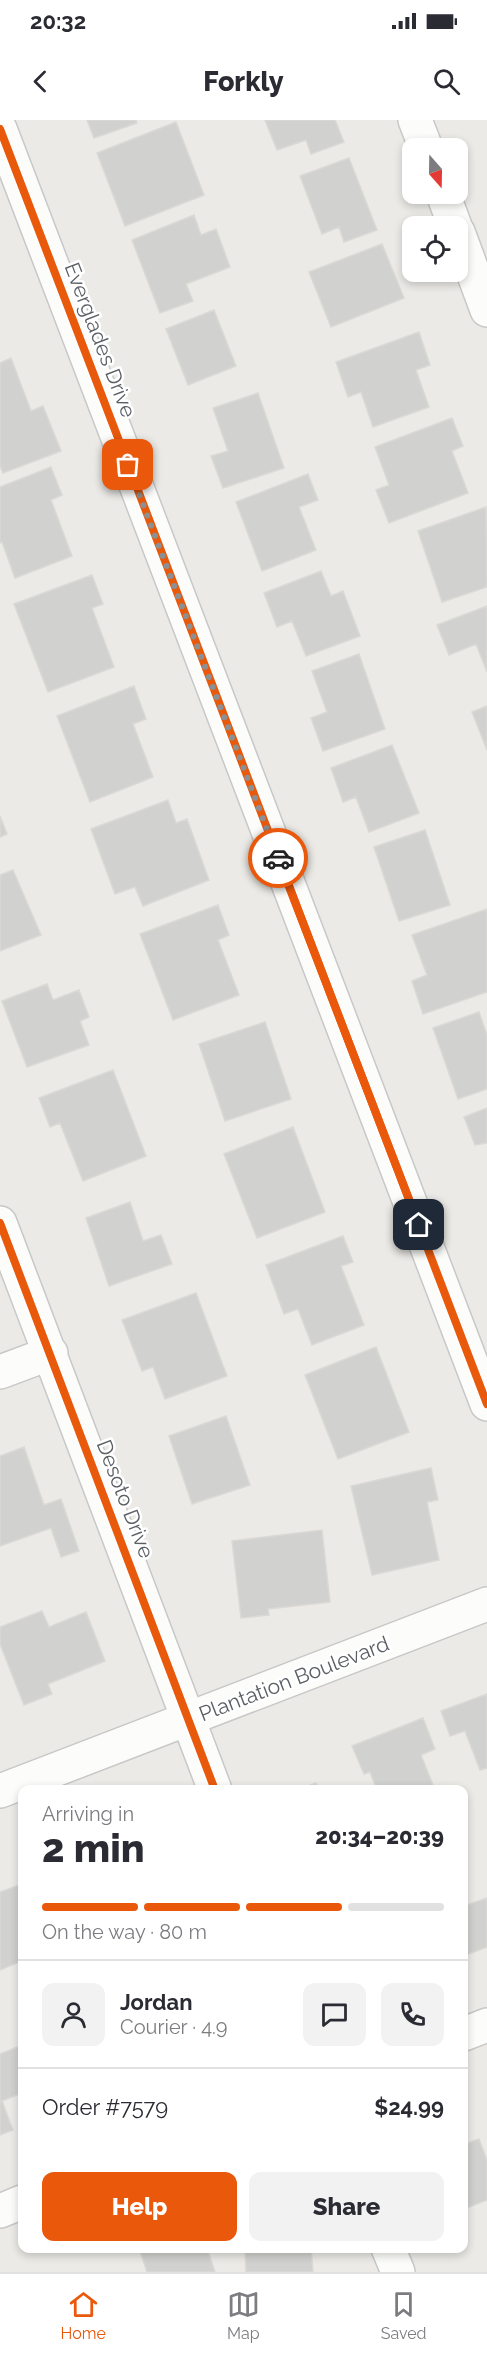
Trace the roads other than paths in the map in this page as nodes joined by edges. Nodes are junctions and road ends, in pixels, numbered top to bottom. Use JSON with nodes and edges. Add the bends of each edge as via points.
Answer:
{"nodes":[{"id":1,"x":415,"y":120,"type":"edge"},
{"id":2,"x":0,"y":129,"type":"edge"},
{"id":3,"x":422,"y":138,"type":"edge"},
{"id":4,"x":468,"y":259,"type":"edge"},
{"id":5,"x":487,"y":310,"type":"edge"},
{"id":6,"x":0,"y":1223,"type":"edge"},
{"id":7,"x":51,"y":1353,"type":"junction"},
{"id":8,"x":0,"y":1372,"type":"edge"},
{"id":9,"x":487,"y":1404,"type":"edge"},
{"id":10,"x":487,"y":1604,"type":"edge"},
{"id":11,"x":189,"y":1720,"type":"junction"},
{"id":12,"x":213,"y":1785,"type":"edge"},
{"id":13,"x":0,"y":1791,"type":"edge"},
{"id":14,"x":487,"y":2025,"type":"edge"},
{"id":15,"x":468,"y":2032,"type":"edge"},
{"id":16,"x":18,"y":2204,"type":"edge"},
{"id":17,"x":0,"y":2211,"type":"edge"},
{"id":18,"x":390,"y":2253,"type":"edge"},
{"id":19,"x":398,"y":2272,"type":"edge"}],
"edges":[{"from":1,"to":3,"type":"street"},
{"from":2,"to":9,"type":"street","name":"Everglades Drive"},
{"from":4,"to":5,"type":"street"},
{"from":6,"to":7,"type":"street","name":"Desoto Drive"},
{"from":7,"to":8,"type":"street"},
{"from":7,"to":11,"type":"street","name":"Desoto Drive"},
{"from":10,"to":11,"type":"street","name":"Plantation Boulevard"},
{"from":11,"to":12,"type":"street","name":"Desoto Drive"},
{"from":11,"to":13,"type":"street","name":"Plantation Boulevard"},
{"from":14,"to":15,"type":"street"},
{"from":16,"to":17,"type":"street"},
{"from":18,"to":19,"type":"street"}]}
